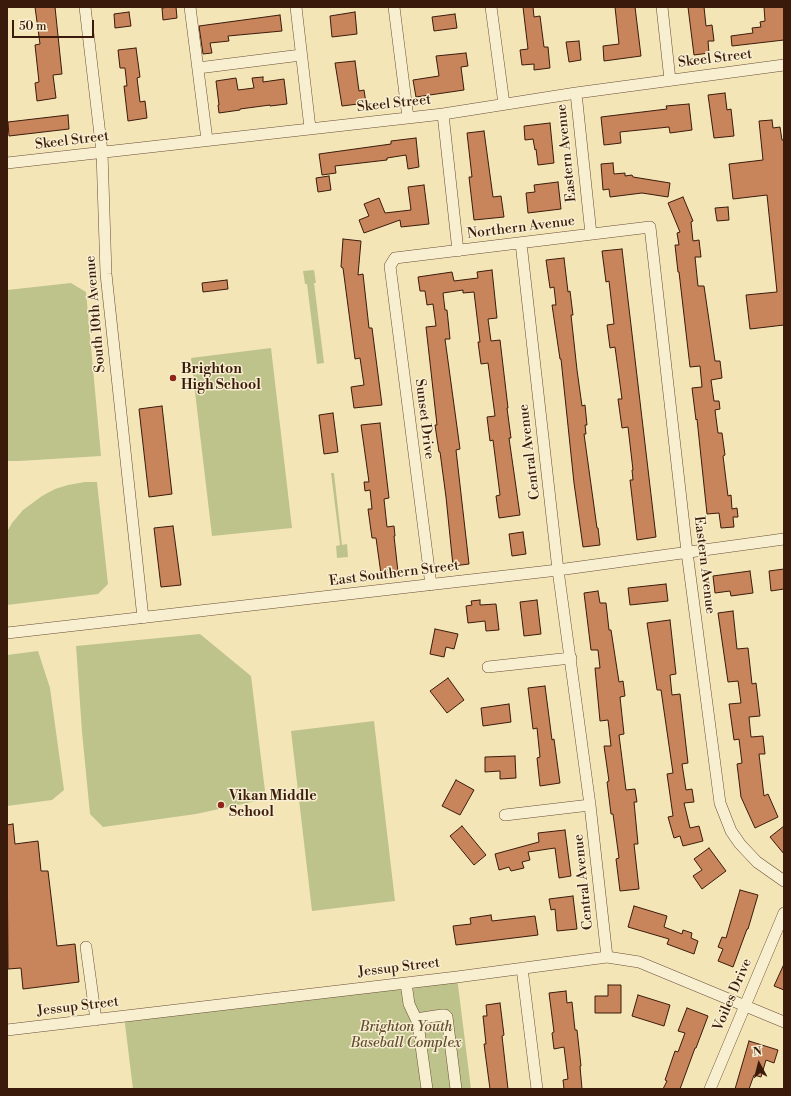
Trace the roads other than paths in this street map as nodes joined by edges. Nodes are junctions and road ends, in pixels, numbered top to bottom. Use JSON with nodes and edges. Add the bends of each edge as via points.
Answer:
{"nodes":[{"id":1,"x":85,"y":7,"type":"edge"},
{"id":2,"x":190,"y":7,"type":"edge"},
{"id":3,"x":296,"y":7,"type":"edge"},
{"id":4,"x":394,"y":7,"type":"edge"},
{"id":5,"x":491,"y":7,"type":"edge"},
{"id":6,"x":662,"y":7,"type":"edge"},
{"id":7,"x":301,"y":55,"type":"junction"},
{"id":8,"x":784,"y":65,"type":"edge"},
{"id":9,"x":198,"y":68,"type":"junction"},
{"id":10,"x":670,"y":80,"type":"junction"},
{"id":11,"x":576,"y":93,"type":"junction"},
{"id":12,"x":504,"y":104,"type":"junction"},
{"id":13,"x":443,"y":114,"type":"junction"},
{"id":14,"x":408,"y":118,"type":"junction"},
{"id":15,"x":310,"y":128,"type":"junction"},
{"id":16,"x":207,"y":140,"type":"junction"},
{"id":17,"x":102,"y":152,"type":"junction"},
{"id":18,"x":7,"y":163,"type":"edge"},
{"id":19,"x":650,"y":227,"type":"joint"},
{"id":20,"x":591,"y":234,"type":"junction"},
{"id":21,"x":521,"y":243,"type":"junction"},
{"id":22,"x":458,"y":251,"type":"junction"},
{"id":23,"x":395,"y":258,"type":"joint"},
{"id":24,"x":784,"y":539,"type":"edge"},
{"id":25,"x":687,"y":552,"type":"junction"},
{"id":26,"x":558,"y":570,"type":"junction"},
{"id":27,"x":431,"y":585,"type":"junction"},
{"id":28,"x":143,"y":618,"type":"junction"},
{"id":29,"x":7,"y":633,"type":"edge"},
{"id":30,"x":571,"y":658,"type":"junction"},
{"id":31,"x":488,"y":667,"type":"dead end"},
{"id":32,"x":590,"y":805,"type":"junction"},
{"id":33,"x":504,"y":814,"type":"dead end"},
{"id":34,"x":784,"y":881,"type":"edge"},
{"id":35,"x":784,"y":913,"type":"edge"},
{"id":36,"x":86,"y":947,"type":"dead end"},
{"id":37,"x":607,"y":957,"type":"junction"},
{"id":38,"x":522,"y":968,"type":"junction"},
{"id":39,"x":406,"y":983,"type":"junction"},
{"id":40,"x":745,"y":1006,"type":"junction"},
{"id":41,"x":416,"y":1019,"type":"junction"},
{"id":42,"x":96,"y":1020,"type":"junction"},
{"id":43,"x":784,"y":1022,"type":"edge"},
{"id":44,"x":7,"y":1030,"type":"edge"},
{"id":45,"x":427,"y":1089,"type":"edge"},
{"id":46,"x":456,"y":1089,"type":"edge"},
{"id":47,"x":537,"y":1089,"type":"edge"},
{"id":48,"x":710,"y":1089,"type":"edge"}],
"edges":[{"from":1,"to":17,"type":"street","name":"South 10th Avenue"},
{"from":2,"to":9,"type":"street"},
{"from":3,"to":7,"type":"street"},
{"from":4,"to":14,"type":"street"},
{"from":5,"to":12,"type":"street"},
{"from":6,"to":10,"type":"street"},
{"from":7,"to":9,"type":"street"},
{"from":7,"to":15,"type":"street"},
{"from":8,"to":10,"type":"street","name":"Skeel Street"},
{"from":9,"to":16,"type":"street"},
{"from":10,"to":11,"type":"street","name":"Skeel Street"},
{"from":11,"to":12,"type":"street","name":"Skeel Street"},
{"from":11,"to":20,"type":"street","name":"Eastern Avenue"},
{"from":12,"to":13,"type":"street","name":"Skeel Street"},
{"from":13,"to":14,"type":"street","name":"Skeel Street"},
{"from":13,"to":22,"type":"street"},
{"from":14,"to":15,"type":"street","name":"Skeel Street"},
{"from":15,"to":16,"type":"street","name":"Skeel Street"},
{"from":16,"to":17,"type":"street","name":"Skeel Street"},
{"from":17,"to":18,"type":"street","name":"Skeel Street"},
{"from":17,"to":28,"type":"street","name":"South 10th Avenue","via":[[106,274]]},
{"from":19,"to":20,"type":"street","name":"Northern Avenue"},
{"from":19,"to":25,"type":"street","name":"Eastern Avenue"},
{"from":20,"to":21,"type":"street","name":"Northern Avenue"},
{"from":21,"to":22,"type":"street","name":"Northern Avenue"},
{"from":21,"to":26,"type":"street","name":"Central Avenue"},
{"from":22,"to":23,"type":"street","name":"Northern Avenue"},
{"from":23,"to":27,"type":"street","name":"Sunset Drive","via":[[390,266]]},
{"from":24,"to":25,"type":"street","name":"East Southern Street"},
{"from":25,"to":26,"type":"street","name":"East Southern Street"},
{"from":25,"to":34,"type":"street","name":"Eastern Avenue","via":[[720,803],[731,831],[740,844],[757,862]]},
{"from":26,"to":27,"type":"street","name":"East Southern Street"},
{"from":26,"to":30,"type":"street","name":"Central Avenue"},
{"from":27,"to":28,"type":"street","name":"East Southern Street"},
{"from":28,"to":29,"type":"street","name":"East Southern Street"},
{"from":30,"to":31,"type":"street"},
{"from":30,"to":32,"type":"street","name":"Central Avenue"},
{"from":32,"to":33,"type":"street"},
{"from":32,"to":37,"type":"street","name":"Central Avenue"},
{"from":35,"to":40,"type":"street","name":"Voiles Drive"},
{"from":36,"to":42,"type":"street"},
{"from":37,"to":38,"type":"street","name":"Jessup Street"},
{"from":37,"to":40,"type":"street","name":"Jessup Street","via":[[639,962]]},
{"from":38,"to":39,"type":"street","name":"Jessup Street"},
{"from":38,"to":47,"type":"street"},
{"from":39,"to":41,"type":"street","via":[[409,1004]]},
{"from":39,"to":42,"type":"street","name":"Jessup Street"},
{"from":40,"to":43,"type":"street","name":"Jessup Street"},
{"from":40,"to":48,"type":"street","name":"Voiles Drive"},
{"from":41,"to":45,"type":"street"},
{"from":41,"to":46,"type":"street","via":[[442,1015],[447,1017]]},
{"from":42,"to":44,"type":"street","name":"Jessup Street"}]}
